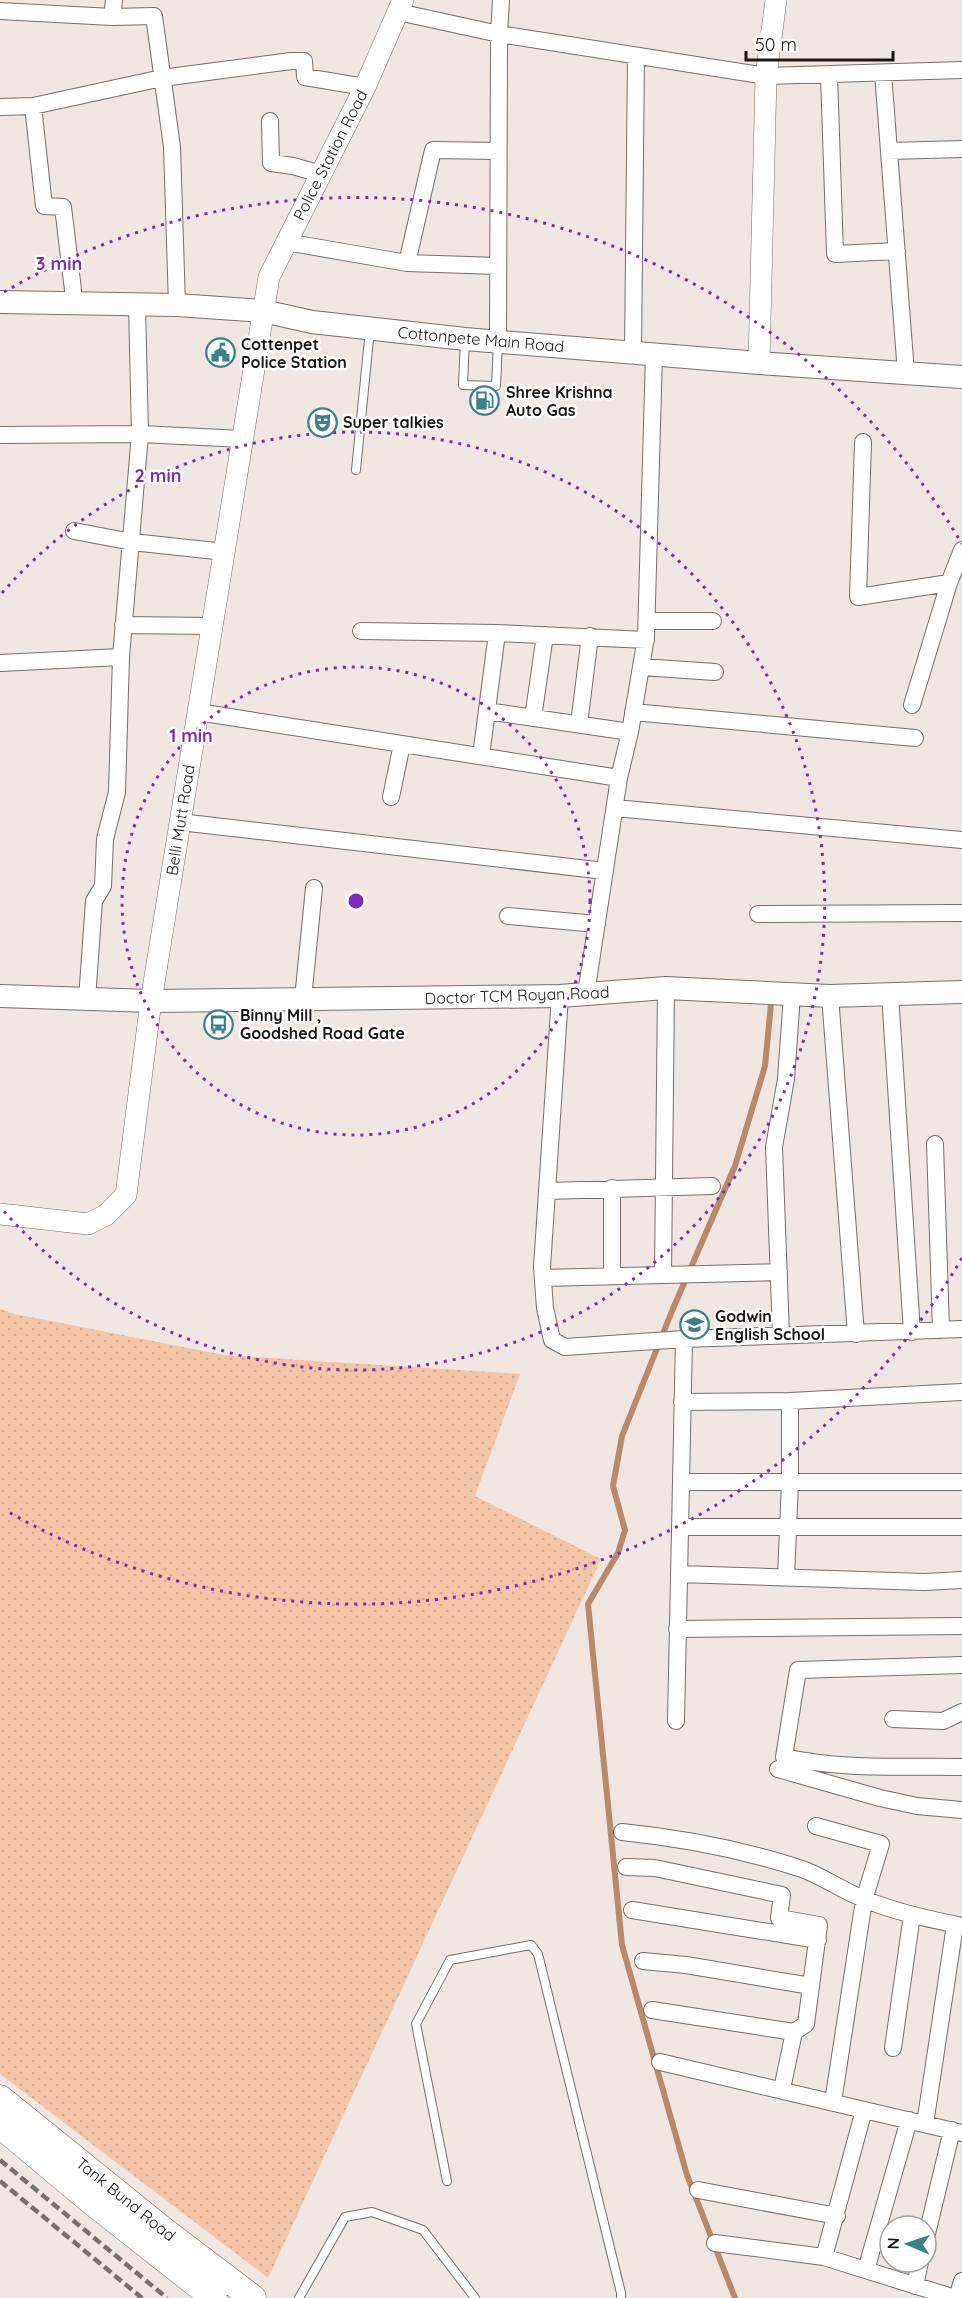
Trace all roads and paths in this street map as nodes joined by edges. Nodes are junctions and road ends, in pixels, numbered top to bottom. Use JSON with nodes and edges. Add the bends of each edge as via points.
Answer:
{"nodes":[{"id":1,"x":114,"y":0,"type":"edge"},
{"id":2,"x":501,"y":0,"type":"edge"},
{"id":3,"x":776,"y":0,"type":"edge"},
{"id":4,"x":401,"y":6,"type":"edge"},
{"id":5,"x":0,"y":11,"type":"edge"},
{"id":6,"x":112,"y":17,"type":"junction"},
{"id":7,"x":500,"y":34,"type":"junction"},
{"id":8,"x":636,"y":56,"type":"junction"},
{"id":9,"x":962,"y":70,"type":"edge"},
{"id":10,"x":882,"y":73,"type":"junction"},
{"id":11,"x":829,"y":75,"type":"junction"},
{"id":12,"x":766,"y":76,"type":"junction"},
{"id":13,"x":162,"y":78,"type":"junction"},
{"id":14,"x":365,"y":87,"type":"junction"},
{"id":15,"x":33,"y":106,"type":"junction"},
{"id":16,"x":0,"y":107,"type":"edge"},
{"id":17,"x":270,"y":121,"type":"dead end"},
{"id":18,"x":962,"y":149,"type":"edge"},
{"id":19,"x":498,"y":151,"type":"junction"},
{"id":20,"x":889,"y":151,"type":"junction"},
{"id":21,"x":321,"y":174,"type":"junction"},
{"id":22,"x":286,"y":242,"type":"junction"},
{"id":23,"x":897,"y":251,"type":"junction"},
{"id":24,"x":407,"y":263,"type":"junction"},
{"id":25,"x":498,"y":266,"type":"junction"},
{"id":26,"x":0,"y":302,"type":"edge"},
{"id":27,"x":73,"y":303,"type":"junction"},
{"id":28,"x":137,"y":305,"type":"junction"},
{"id":29,"x":177,"y":305,"type":"junction"},
{"id":30,"x":263,"y":310,"type":"junction"},
{"id":31,"x":370,"y":328,"type":"junction"},
{"id":32,"x":465,"y":339,"type":"junction"},
{"id":33,"x":498,"y":342,"type":"junction"},
{"id":34,"x":643,"y":354,"type":"junction"},
{"id":35,"x":759,"y":363,"type":"junction"},
{"id":36,"x":906,"y":373,"type":"junction"},
{"id":37,"x":962,"y":377,"type":"edge"},
{"id":38,"x":140,"y":434,"type":"junction"},
{"id":39,"x":0,"y":435,"type":"edge"},
{"id":40,"x":243,"y":439,"type":"junction"},
{"id":41,"x":863,"y":442,"type":"dead end"},
{"id":42,"x":356,"y":470,"type":"dead end"},
{"id":43,"x":74,"y":531,"type":"dead end"},
{"id":44,"x":132,"y":542,"type":"junction"},
{"id":45,"x":962,"y":550,"type":"edge"},
{"id":46,"x":225,"y":552,"type":"junction"},
{"id":47,"x":949,"y":583,"type":"junction"},
{"id":48,"x":647,"y":621,"type":"junction"},
{"id":49,"x":713,"y":621,"type":"dead end"},
{"id":50,"x":123,"y":625,"type":"junction"},
{"id":51,"x":212,"y":626,"type":"junction"},
{"id":52,"x":361,"y":631,"type":"dead end"},
{"id":53,"x":497,"y":633,"type":"junction"},
{"id":54,"x":545,"y":635,"type":"junction"},
{"id":55,"x":590,"y":636,"type":"junction"},
{"id":56,"x":646,"y":640,"type":"junction"},
{"id":57,"x":121,"y":657,"type":"junction"},
{"id":58,"x":0,"y":663,"type":"edge"},
{"id":59,"x":641,"y":667,"type":"junction"},
{"id":60,"x":715,"y":672,"type":"dead end"},
{"id":61,"x":912,"y":705,"type":"dead end"},
{"id":62,"x":487,"y":711,"type":"junction"},
{"id":63,"x":198,"y":712,"type":"junction"},
{"id":64,"x":633,"y":712,"type":"junction"},
{"id":65,"x":533,"y":718,"type":"junction"},
{"id":66,"x":579,"y":724,"type":"junction"},
{"id":67,"x":630,"y":732,"type":"junction"},
{"id":68,"x":915,"y":738,"type":"dead end"},
{"id":69,"x":402,"y":744,"type":"junction"},
{"id":70,"x":481,"y":756,"type":"junction"},
{"id":71,"x":620,"y":778,"type":"junction"},
{"id":72,"x":391,"y":797,"type":"dead end"},
{"id":73,"x":615,"y":808,"type":"junction"},
{"id":74,"x":180,"y":822,"type":"junction"},
{"id":75,"x":962,"y":840,"type":"edge"},
{"id":76,"x":605,"y":871,"type":"junction"},
{"id":77,"x":314,"y":888,"type":"dead end"},
{"id":78,"x":962,"y":913,"type":"edge"},
{"id":79,"x":758,"y":914,"type":"dead end"},
{"id":80,"x":508,"y":916,"type":"dead end"},
{"id":81,"x":597,"y":924,"type":"junction"},
{"id":82,"x":666,"y":988,"type":"junction"},
{"id":83,"x":962,"y":992,"type":"edge"},
{"id":84,"x":586,"y":994,"type":"junction"},
{"id":85,"x":890,"y":994,"type":"junction"},
{"id":86,"x":792,"y":995,"type":"junction"},
{"id":87,"x":0,"y":996,"type":"edge"},
{"id":88,"x":560,"y":996,"type":"junction"},
{"id":89,"x":830,"y":996,"type":"junction"},
{"id":90,"x":87,"y":999,"type":"junction"},
{"id":91,"x":303,"y":999,"type":"junction"},
{"id":92,"x":151,"y":1001,"type":"junction"},
{"id":93,"x":935,"y":1144,"type":"dead end"},
{"id":94,"x":664,"y":1186,"type":"junction"},
{"id":95,"x":712,"y":1186,"type":"dead end"},
{"id":96,"x":612,"y":1188,"type":"junction"},
{"id":97,"x":547,"y":1191,"type":"junction"},
{"id":98,"x":0,"y":1214,"type":"edge"},
{"id":99,"x":779,"y":1272,"type":"junction"},
{"id":100,"x":671,"y":1275,"type":"junction"},
{"id":101,"x":612,"y":1276,"type":"junction"},
{"id":102,"x":543,"y":1278,"type":"junction"},
{"id":103,"x":962,"y":1329,"type":"edge"},
{"id":104,"x":941,"y":1330,"type":"junction"},
{"id":105,"x":912,"y":1332,"type":"junction"},
{"id":106,"x":856,"y":1334,"type":"junction"},
{"id":107,"x":781,"y":1335,"type":"junction"},
{"id":108,"x":669,"y":1340,"type":"junction"},
{"id":109,"x":962,"y":1392,"type":"edge"},
{"id":110,"x":790,"y":1401,"type":"junction"},
{"id":111,"x":682,"y":1402,"type":"junction"},
{"id":112,"x":681,"y":1482,"type":"junction"},
{"id":113,"x":790,"y":1482,"type":"junction"},
{"id":114,"x":962,"y":1482,"type":"edge"},
{"id":115,"x":680,"y":1527,"type":"junction"},
{"id":116,"x":789,"y":1527,"type":"junction"},
{"id":117,"x":962,"y":1527,"type":"edge"},
{"id":118,"x":679,"y":1574,"type":"junction"},
{"id":119,"x":786,"y":1577,"type":"junction"},
{"id":120,"x":962,"y":1580,"type":"edge"},
{"id":121,"x":962,"y":1626,"type":"edge"},
{"id":122,"x":677,"y":1629,"type":"junction"},
{"id":123,"x":962,"y":1665,"type":"edge"},
{"id":124,"x":962,"y":1712,"type":"edge"},
{"id":125,"x":893,"y":1719,"type":"dead end"},
{"id":126,"x":676,"y":1721,"type":"dead end"},
{"id":127,"x":962,"y":1767,"type":"edge"},
{"id":128,"x":778,"y":1769,"type":"dead end"},
{"id":129,"x":962,"y":1810,"type":"edge"},
{"id":130,"x":816,"y":1826,"type":"dead end"},
{"id":131,"x":622,"y":1832,"type":"dead end"},
{"id":132,"x":626,"y":1867,"type":"dead end"},
{"id":133,"x":864,"y":1900,"type":"junction"},
{"id":134,"x":633,"y":1910,"type":"dead end"},
{"id":135,"x":912,"y":1915,"type":"junction"},
{"id":136,"x":958,"y":1925,"type":"edge"},
{"id":137,"x":818,"y":1940,"type":"junction"},
{"id":138,"x":643,"y":1960,"type":"dead end"},
{"id":139,"x":811,"y":1986,"type":"junction"},
{"id":140,"x":652,"y":2010,"type":"dead end"},
{"id":141,"x":794,"y":2032,"type":"junction"},
{"id":142,"x":893,"y":2048,"type":"dead end"},
{"id":143,"x":660,"y":2062,"type":"dead end"},
{"id":144,"x":782,"y":2090,"type":"junction"},
{"id":145,"x":0,"y":2098,"type":"edge"},
{"id":146,"x":833,"y":2102,"type":"junction"},
{"id":147,"x":864,"y":2110,"type":"junction"},
{"id":148,"x":917,"y":2122,"type":"junction"},
{"id":149,"x":0,"y":2125,"type":"edge"},
{"id":150,"x":957,"y":2132,"type":"edge"},
{"id":151,"x":447,"y":2181,"type":"dead end"},
{"id":152,"x":698,"y":2190,"type":"dead end"},
{"id":153,"x":933,"y":2214,"type":"edge"},
{"id":154,"x":837,"y":2216,"type":"junction"},
{"id":155,"x":715,"y":2243,"type":"dead end"},
{"id":156,"x":824,"y":2257,"type":"junction"},
{"id":157,"x":866,"y":2270,"type":"junction"},
{"id":158,"x":918,"y":2274,"type":"edge"},
{"id":159,"x":962,"y":2281,"type":"edge"},
{"id":160,"x":915,"y":2286,"type":"junction"},
{"id":161,"x":213,"y":2298,"type":"edge"},
{"id":162,"x":253,"y":2298,"type":"edge"},
{"id":163,"x":299,"y":2298,"type":"edge"},
{"id":164,"x":475,"y":2298,"type":"edge"},
{"id":165,"x":621,"y":2298,"type":"edge"},
{"id":166,"x":956,"y":2298,"type":"edge"}],
"edges":[{"from":1,"to":6,"type":"street"},
{"from":2,"to":7,"type":"street"},
{"from":3,"to":12,"type":"street"},
{"from":4,"to":7,"type":"street"},
{"from":4,"to":14,"type":"street","name":"Police Station Road"},
{"from":5,"to":6,"type":"street"},
{"from":6,"to":13,"type":"street","via":[[154,16]]},
{"from":7,"to":8,"type":"street"},
{"from":7,"to":19,"type":"street"},
{"from":8,"to":12,"type":"street"},
{"from":8,"to":34,"type":"street"},
{"from":9,"to":10,"type":"street"},
{"from":10,"to":11,"type":"street"},
{"from":10,"to":20,"type":"street"},
{"from":11,"to":12,"type":"street"},
{"from":11,"to":23,"type":"street","via":[[835,254]]},
{"from":12,"to":35,"type":"street"},
{"from":13,"to":14,"type":"street","via":[[304,61],[305,77]]},
{"from":13,"to":15,"type":"street"},
{"from":13,"to":29,"type":"street","via":[[172,147]]},
{"from":14,"to":21,"type":"street","name":"Police Station Road"},
{"from":15,"to":16,"type":"street"},
{"from":15,"to":27,"type":"street","via":[[44,206],[63,207]]},
{"from":17,"to":21,"type":"street","via":[[270,163]]},
{"from":18,"to":20,"type":"street"},
{"from":19,"to":24,"type":"street","via":[[433,150]]},
{"from":19,"to":25,"type":"street"},
{"from":20,"to":23,"type":"street"},
{"from":21,"to":22,"type":"street","name":"Police Station Road"},
{"from":22,"to":24,"type":"street"},
{"from":22,"to":30,"type":"street","name":"Police Station Road","via":[[269,277]]},
{"from":23,"to":36,"type":"street"},
{"from":24,"to":25,"type":"street"},
{"from":25,"to":33,"type":"street"},
{"from":26,"to":27,"type":"main road","name":"Cottonpete Main Road"},
{"from":27,"to":28,"type":"main road","name":"Cottonpete Main Road"},
{"from":28,"to":29,"type":"main road","name":"Cottonpete Main Road"},
{"from":28,"to":38,"type":"street"},
{"from":29,"to":30,"type":"main road","name":"Cottonpete Main Road"},
{"from":30,"to":31,"type":"main road","name":"Cottonpete Main Road","via":[[312,322]]},
{"from":30,"to":40,"type":"street","name":"Belli Mutt Road"},
{"from":31,"to":32,"type":"main road","name":"Cottonpete Main Road"},
{"from":31,"to":42,"type":"lane"},
{"from":32,"to":33,"type":"main road","name":"Cottonpete Main Road"},
{"from":32,"to":33,"type":"lane","via":[[463,385],[496,386]]},
{"from":33,"to":34,"type":"main road","name":"Cottonpete Main Road"},
{"from":34,"to":35,"type":"main road","name":"Cottonpete Main Road"},
{"from":34,"to":48,"type":"street"},
{"from":35,"to":36,"type":"main road","name":"Cottonpete Main Road"},
{"from":36,"to":37,"type":"main road","name":"Cottonpete Main Road"},
{"from":38,"to":39,"type":"street"},
{"from":38,"to":40,"type":"street"},
{"from":38,"to":44,"type":"street"},
{"from":40,"to":46,"type":"street","name":"Belli Mutt Road"},
{"from":41,"to":47,"type":"street","via":[[858,597]]},
{"from":43,"to":44,"type":"street"},
{"from":44,"to":46,"type":"street"},
{"from":44,"to":50,"type":"street"},
{"from":45,"to":47,"type":"street"},
{"from":46,"to":51,"type":"street","name":"Belli Mutt Road"},
{"from":47,"to":61,"type":"street"},
{"from":48,"to":49,"type":"street"},
{"from":48,"to":56,"type":"street"},
{"from":50,"to":51,"type":"street"},
{"from":50,"to":57,"type":"street"},
{"from":51,"to":63,"type":"street","name":"Belli Mutt Road"},
{"from":52,"to":53,"type":"street"},
{"from":53,"to":54,"type":"street"},
{"from":53,"to":62,"type":"street"},
{"from":54,"to":55,"type":"street"},
{"from":54,"to":65,"type":"street"},
{"from":55,"to":56,"type":"street"},
{"from":55,"to":66,"type":"street"},
{"from":56,"to":59,"type":"street"},
{"from":57,"to":58,"type":"street"},
{"from":57,"to":90,"type":"street","via":[[117,792],[105,839],[103,886],[94,901]]},
{"from":59,"to":60,"type":"street"},
{"from":59,"to":64,"type":"street"},
{"from":62,"to":65,"type":"street"},
{"from":62,"to":70,"type":"street"},
{"from":63,"to":69,"type":"street"},
{"from":63,"to":74,"type":"street","name":"Belli Mutt Road"},
{"from":64,"to":67,"type":"street"},
{"from":64,"to":68,"type":"street"},
{"from":65,"to":66,"type":"street"},
{"from":66,"to":67,"type":"street"},
{"from":67,"to":71,"type":"street"},
{"from":69,"to":70,"type":"street"},
{"from":69,"to":72,"type":"street"},
{"from":70,"to":71,"type":"street"},
{"from":71,"to":73,"type":"street"},
{"from":73,"to":75,"type":"street"},
{"from":73,"to":76,"type":"street"},
{"from":74,"to":76,"type":"street"},
{"from":74,"to":92,"type":"street","name":"Belli Mutt Road"},
{"from":76,"to":81,"type":"street"},
{"from":77,"to":91,"type":"street"},
{"from":78,"to":79,"type":"street"},
{"from":80,"to":81,"type":"street"},
{"from":81,"to":84,"type":"street"},
{"from":82,"to":84,"type":"main road","name":"Doctor TCM Royan Road"},
{"from":82,"to":86,"type":"main road","name":"Doctor TCM Royan Road"},
{"from":82,"to":94,"type":"street"},
{"from":83,"to":85,"type":"main road","name":"Doctor TCM Royan Road"},
{"from":84,"to":88,"type":"main road","name":"Doctor TCM Royan Road"},
{"from":85,"to":89,"type":"main road","name":"Doctor TCM Royan Road"},
{"from":85,"to":105,"type":"street"},
{"from":86,"to":89,"type":"main road","name":"Doctor TCM Royan Road"},
{"from":86,"to":99,"type":"street","via":[[786,1079],[774,1147]]},
{"from":87,"to":90,"type":"main road","name":"Doctor TCM Royan Road"},
{"from":88,"to":91,"type":"main road","name":"Doctor TCM Royan Road"},
{"from":88,"to":97,"type":"street"},
{"from":89,"to":106,"type":"street"},
{"from":90,"to":92,"type":"main road","name":"Doctor TCM Royan Road"},
{"from":91,"to":92,"type":"main road","name":"Doctor TCM Royan Road"},
{"from":92,"to":98,"type":"street","name":"Belli Mutt Road","via":[[126,1195],[106,1215],[88,1224]]},
{"from":93,"to":104,"type":"street"},
{"from":94,"to":95,"type":"street"},
{"from":94,"to":96,"type":"street"},
{"from":94,"to":100,"type":"street"},
{"from":96,"to":97,"type":"street"},
{"from":96,"to":101,"type":"street"},
{"from":97,"to":102,"type":"street"},
{"from":99,"to":100,"type":"street"},
{"from":99,"to":107,"type":"street"},
{"from":100,"to":101,"type":"street"},
{"from":101,"to":102,"type":"street"},
{"from":102,"to":108,"type":"street","via":[[552,1340],[565,1347]]},
{"from":103,"to":104,"type":"street"},
{"from":104,"to":105,"type":"street"},
{"from":105,"to":106,"type":"street"},
{"from":106,"to":107,"type":"street"},
{"from":107,"to":108,"type":"street"},
{"from":108,"to":111,"type":"street"},
{"from":109,"to":110,"type":"street"},
{"from":110,"to":111,"type":"street"},
{"from":110,"to":113,"type":"street"},
{"from":111,"to":112,"type":"street"},
{"from":112,"to":113,"type":"street"},
{"from":112,"to":115,"type":"street"},
{"from":113,"to":114,"type":"street"},
{"from":113,"to":116,"type":"street"},
{"from":115,"to":116,"type":"street"},
{"from":115,"to":118,"type":"street"},
{"from":116,"to":117,"type":"street"},
{"from":116,"to":119,"type":"street"},
{"from":118,"to":119,"type":"street"},
{"from":118,"to":122,"type":"street"},
{"from":119,"to":120,"type":"street"},
{"from":121,"to":122,"type":"street"},
{"from":122,"to":126,"type":"street"},
{"from":123,"to":127,"type":"street","via":[[798,1670],[784,1757],[862,1766]]},
{"from":124,"to":125,"type":"street","via":[[943,1721]]},
{"from":128,"to":129,"type":"street","via":[[880,1798]]},
{"from":130,"to":133,"type":"street","via":[[881,1844]]},
{"from":131,"to":133,"type":"street","via":[[666,1836],[804,1870]]},
{"from":132,"to":137,"type":"street","via":[[655,1868],[782,1895],[779,1918],[819,1925]]},
{"from":133,"to":135,"type":"street"},
{"from":133,"to":146,"type":"street"},
{"from":134,"to":137,"type":"street"},
{"from":135,"to":136,"type":"street"},
{"from":135,"to":142,"type":"street"},
{"from":136,"to":148,"type":"street"},
{"from":137,"to":139,"type":"street"},
{"from":138,"to":139,"type":"street"},
{"from":139,"to":141,"type":"street","via":[[806,2024]]},
{"from":140,"to":141,"type":"street"},
{"from":141,"to":144,"type":"street"},
{"from":143,"to":144,"type":"street"},
{"from":144,"to":146,"type":"street"},
{"from":145,"to":162,"type":"main road","name":"Tank Bund Road"},
{"from":146,"to":147,"type":"street"},
{"from":147,"to":148,"type":"street"},
{"from":147,"to":154,"type":"street"},
{"from":148,"to":150,"type":"street"},
{"from":148,"to":157,"type":"street"},
{"from":149,"to":161,"type":"main road","name":"Tank Bund Road"},
{"from":150,"to":153,"type":"street"},
{"from":151,"to":165,"type":"lane","via":[[416,2024],[450,1960],[531,1946],[538,1954]]},
{"from":152,"to":154,"type":"street"},
{"from":154,"to":156,"type":"street"},
{"from":155,"to":156,"type":"street"},
{"from":156,"to":157,"type":"street"},
{"from":157,"to":160,"type":"street"},
{"from":158,"to":160,"type":"street"},
{"from":159,"to":166,"type":"street"},
{"from":160,"to":166,"type":"street"},
{"from":163,"to":164,"type":"lane","via":[[345,2217],[372,2212],[423,2230]]}]}
